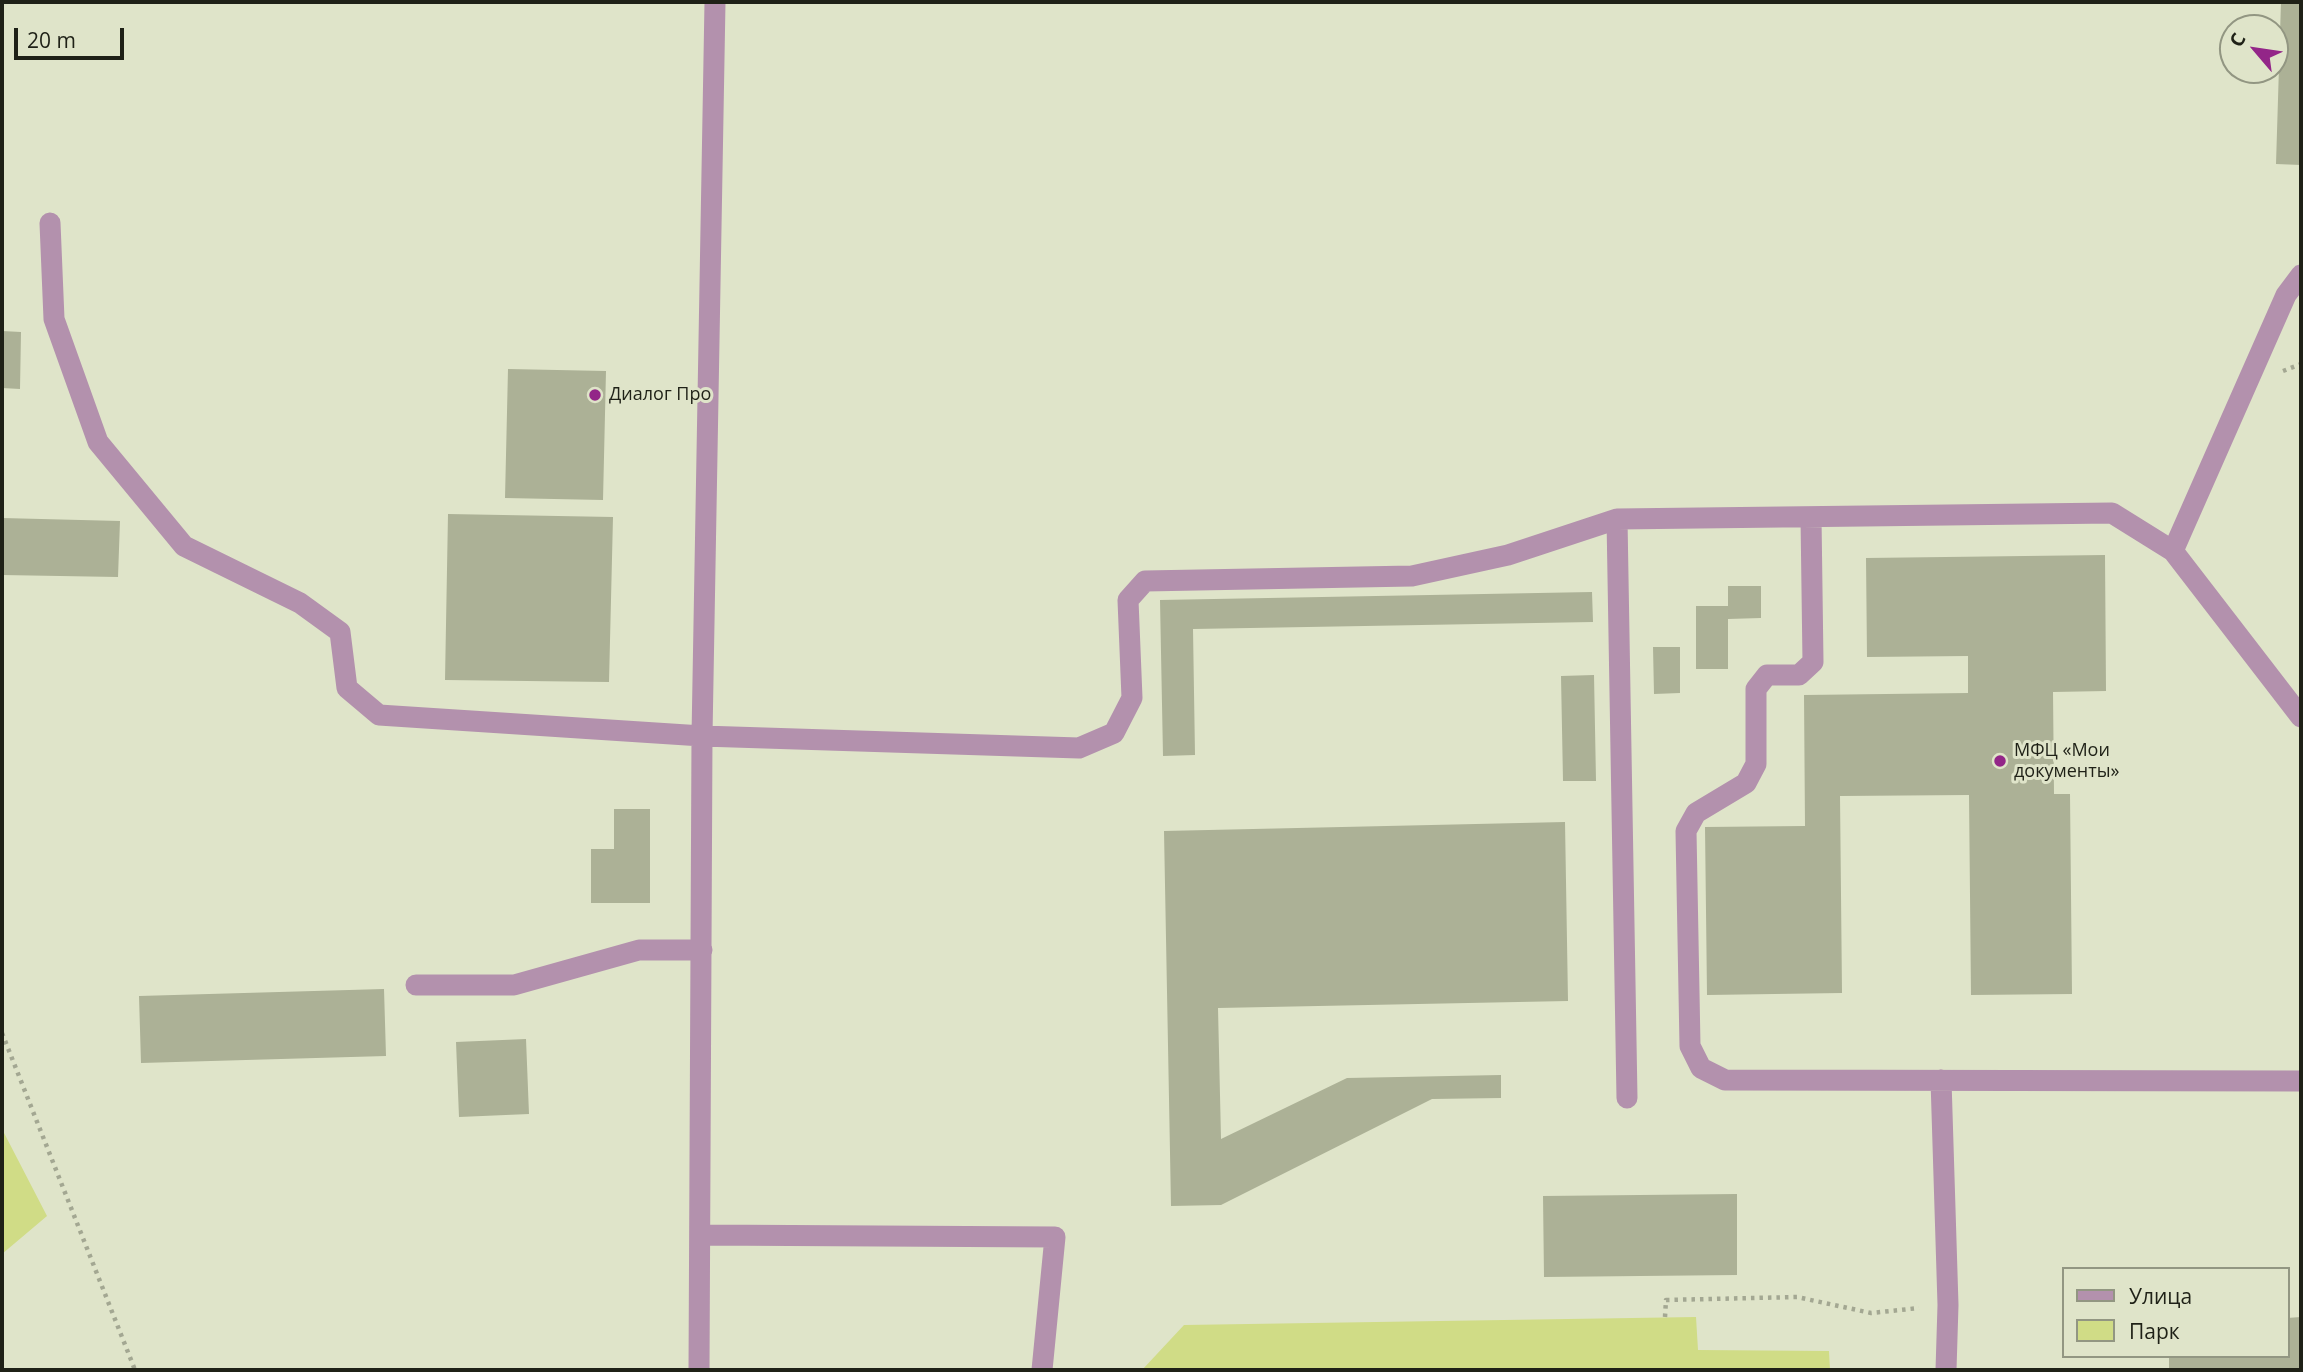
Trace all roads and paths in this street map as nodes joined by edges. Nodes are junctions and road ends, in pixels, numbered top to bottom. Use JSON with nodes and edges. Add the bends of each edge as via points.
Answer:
{"nodes":[{"id":1,"x":715,"y":2,"type":"edge"},
{"id":2,"x":50,"y":223,"type":"dead end"},
{"id":3,"x":2301,"y":275,"type":"edge"},
{"id":4,"x":1811,"y":517,"type":"junction"},
{"id":5,"x":1617,"y":519,"type":"junction"},
{"id":6,"x":2173,"y":551,"type":"junction"},
{"id":7,"x":2299,"y":710,"type":"edge"},
{"id":8,"x":702,"y":736,"type":"junction"},
{"id":9,"x":702,"y":950,"type":"junction"},
{"id":10,"x":416,"y":985,"type":"dead end"},
{"id":11,"x":2,"y":1033,"type":"edge"},
{"id":12,"x":1941,"y":1080,"type":"junction"},
{"id":13,"x":2301,"y":1081,"type":"edge"},
{"id":14,"x":1627,"y":1098,"type":"dead end"},
{"id":15,"x":702,"y":1235,"type":"junction"},
{"id":16,"x":1948,"y":1305,"type":"junction"},
{"id":17,"x":1665,"y":1317,"type":"dead end"},
{"id":18,"x":135,"y":1370,"type":"edge"},
{"id":19,"x":699,"y":1370,"type":"edge"},
{"id":20,"x":1042,"y":1370,"type":"edge"},
{"id":21,"x":1946,"y":1370,"type":"edge"}],
"edges":[{"from":1,"to":8,"type":"street"},
{"from":2,"to":8,"type":"street","via":[[54,318],[98,442],[184,547],[300,603],[340,632],[347,688],[379,715]]},
{"from":3,"to":6,"type":"street","via":[[2286,295]]},
{"from":4,"to":5,"type":"street"},
{"from":4,"to":6,"type":"street","via":[[2112,513]]},
{"from":4,"to":12,"type":"street","via":[[1813,662],[1799,676],[1767,676],[1756,689],[1756,764],[1746,783],[1696,813],[1686,831],[1690,1045],[1701,1068],[1725,1080]]},
{"from":5,"to":8,"type":"street","via":[[1508,555],[1412,576],[1145,581],[1128,600],[1132,698],[1114,733],[1079,748]]},
{"from":5,"to":14,"type":"street"},
{"from":6,"to":7,"type":"street"},
{"from":8,"to":9,"type":"street"},
{"from":9,"to":10,"type":"street","via":[[639,950],[514,985]]},
{"from":9,"to":15,"type":"street"},
{"from":11,"to":18,"type":"path"},
{"from":12,"to":13,"type":"street"},
{"from":12,"to":16,"type":"street"},
{"from":15,"to":19,"type":"street"},
{"from":15,"to":20,"type":"street","via":[[1055,1237]]},
{"from":16,"to":17,"type":"path","via":[[1871,1312],[1797,1297],[1665,1300]]},
{"from":16,"to":21,"type":"street"}]}
